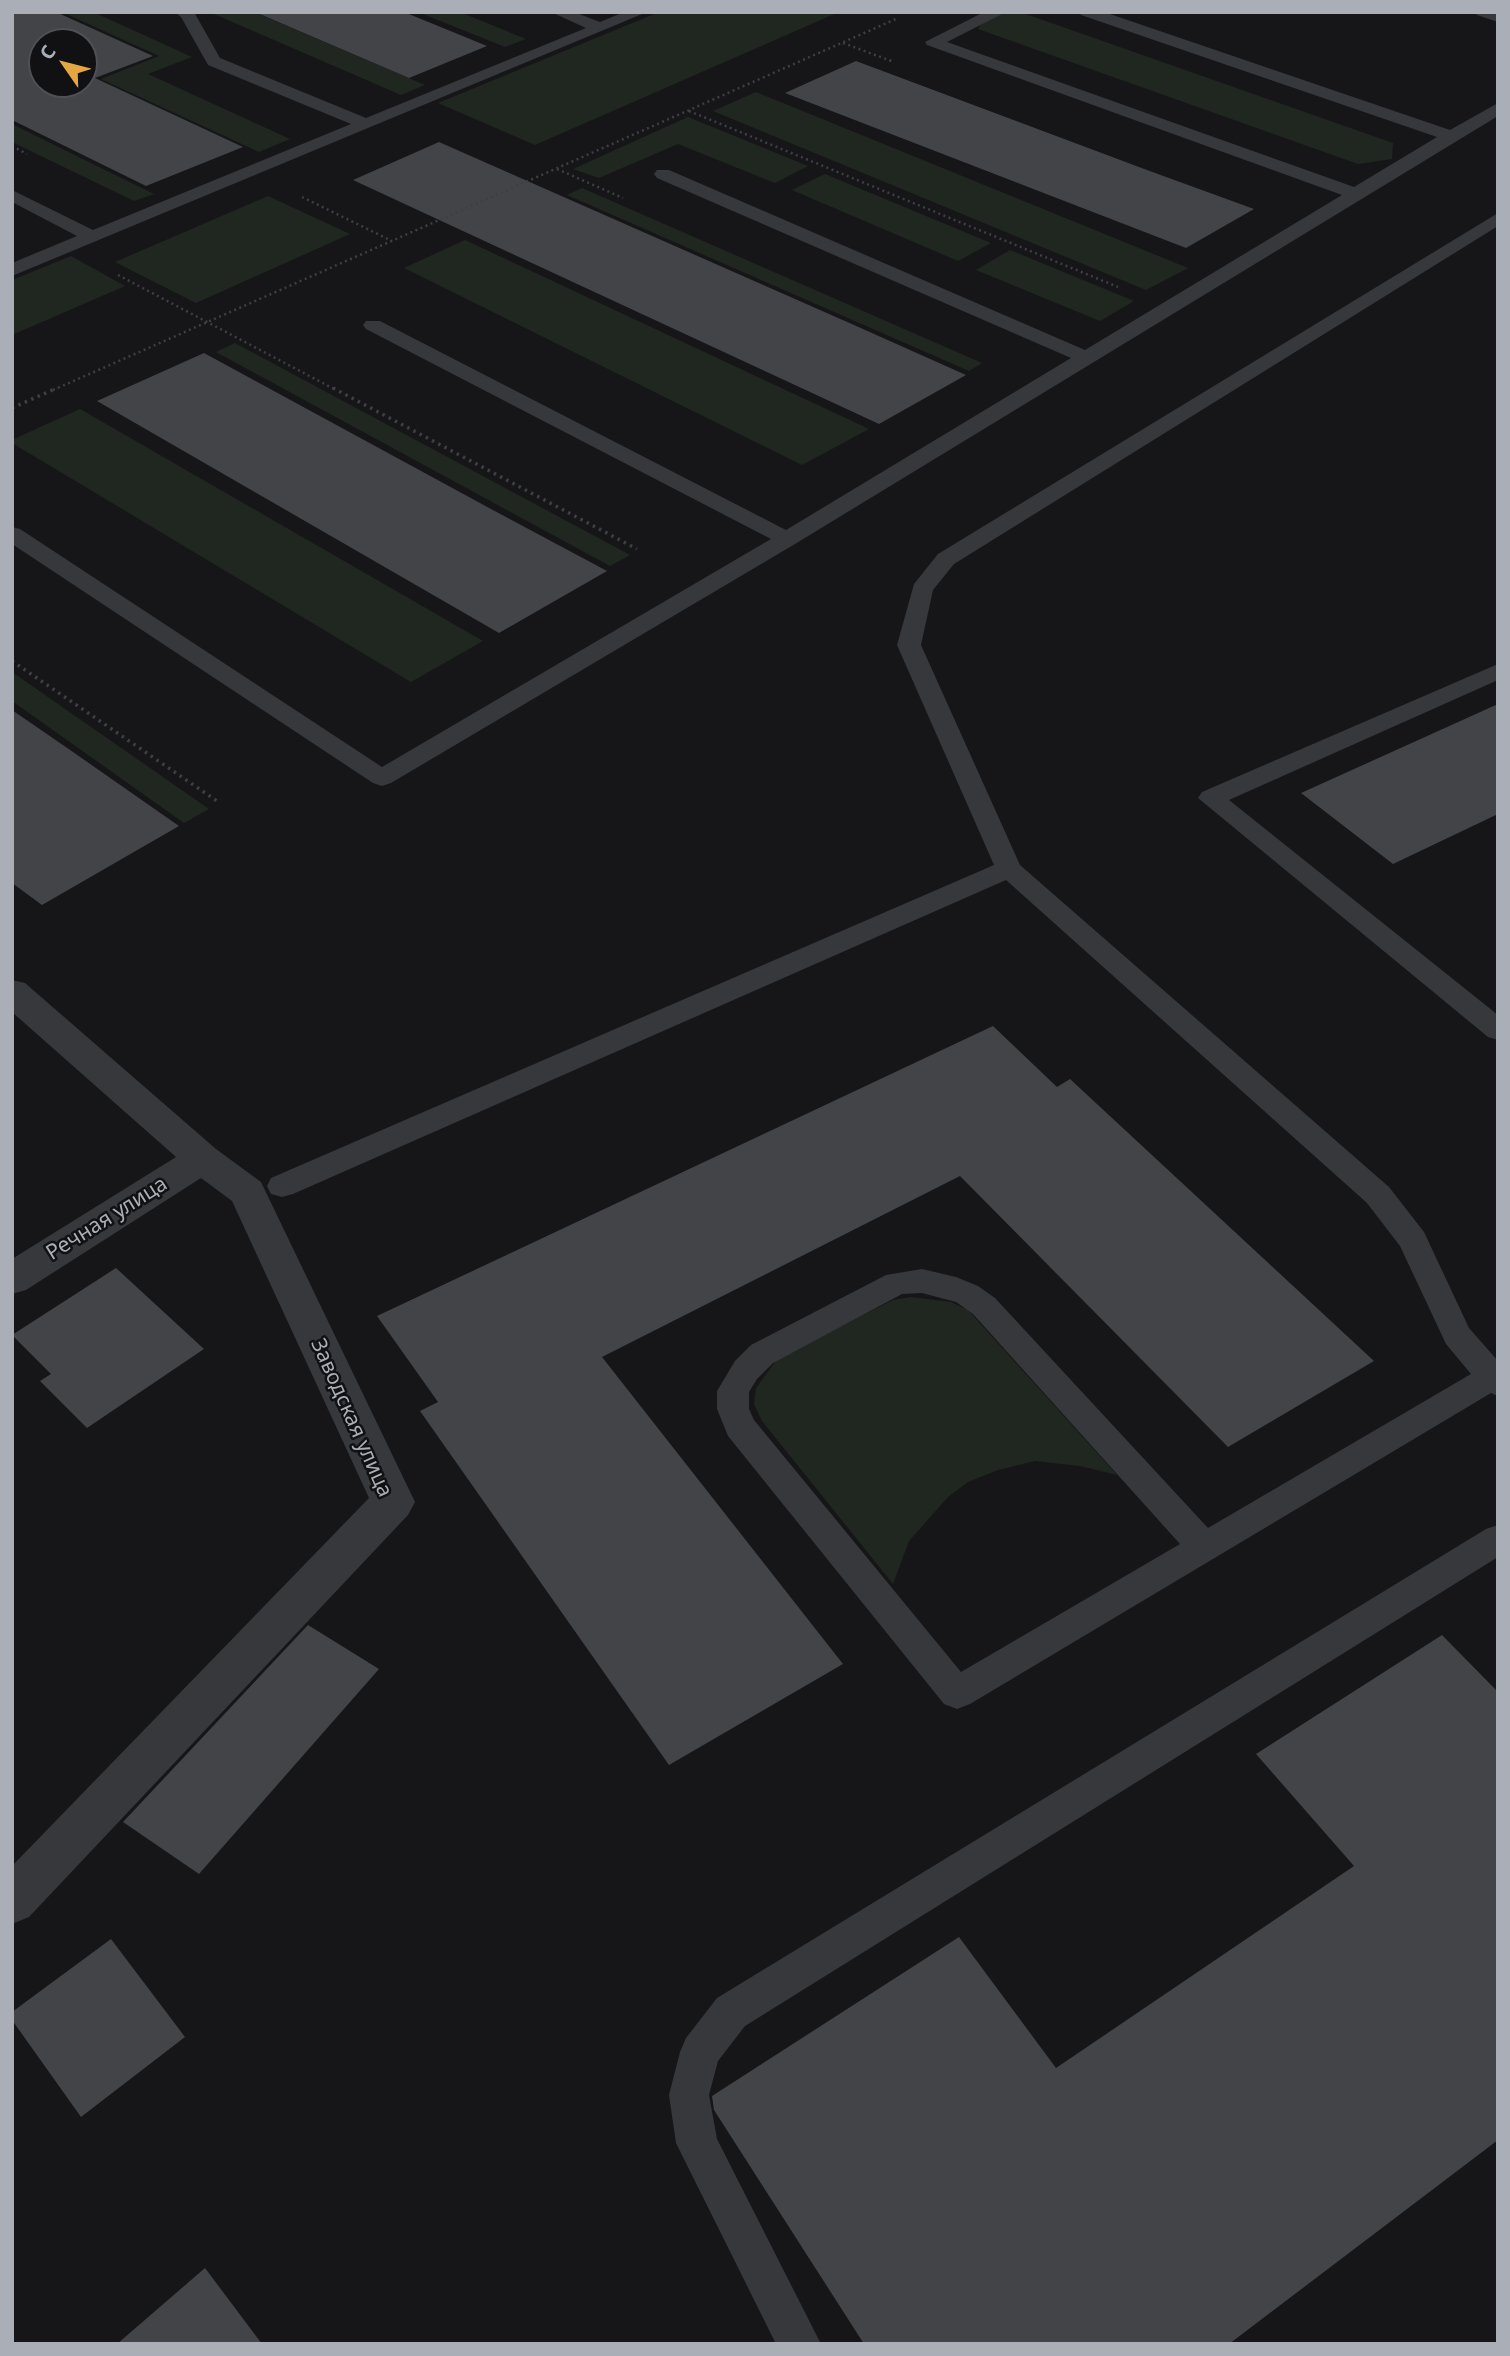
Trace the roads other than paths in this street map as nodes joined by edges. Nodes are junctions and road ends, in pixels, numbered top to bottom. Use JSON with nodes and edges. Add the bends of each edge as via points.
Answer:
{"nodes":[{"id":1,"x":183,"y":12,"type":"edge"},
{"id":2,"x":559,"y":12,"type":"edge"},
{"id":3,"x":639,"y":12,"type":"edge"},
{"id":4,"x":998,"y":12,"type":"edge"},
{"id":5,"x":1087,"y":12,"type":"edge"},
{"id":6,"x":1483,"y":12,"type":"edge"},
{"id":7,"x":1498,"y":17,"type":"edge"},
{"id":8,"x":600,"y":28,"type":"junction"},
{"id":9,"x":1498,"y":108,"type":"edge"},
{"id":10,"x":366,"y":124,"type":"junction"},
{"id":11,"x":1451,"y":136,"type":"junction"},
{"id":12,"x":663,"y":174,"type":"dead end"},
{"id":13,"x":1356,"y":194,"type":"junction"},
{"id":14,"x":12,"y":195,"type":"edge"},
{"id":15,"x":1498,"y":218,"type":"edge"},
{"id":16,"x":93,"y":237,"type":"junction"},
{"id":17,"x":12,"y":270,"type":"edge"},
{"id":18,"x":373,"y":325,"type":"dead end"},
{"id":19,"x":1085,"y":357,"type":"junction"},
{"id":20,"x":12,"y":534,"type":"edge"},
{"id":21,"x":787,"y":539,"type":"junction"},
{"id":22,"x":1498,"y":671,"type":"edge"},
{"id":23,"x":1009,"y":869,"type":"junction"},
{"id":24,"x":12,"y":992,"type":"edge"},
{"id":25,"x":1498,"y":1030,"type":"edge"},
{"id":26,"x":202,"y":1159,"type":"junction"},
{"id":27,"x":282,"y":1186,"type":"dead end"},
{"id":28,"x":12,"y":1279,"type":"edge"},
{"id":29,"x":1495,"y":1380,"type":"edge"},
{"id":30,"x":1498,"y":1539,"type":"edge"},
{"id":31,"x":1204,"y":1547,"type":"junction"},
{"id":32,"x":12,"y":1901,"type":"edge"},
{"id":33,"x":799,"y":2344,"type":"edge"}],
"edges":[{"from":1,"to":10,"type":"lane","via":[[214,61]]},
{"from":2,"to":8,"type":"lane"},
{"from":3,"to":8,"type":"lane"},
{"from":4,"to":13,"type":"lane","via":[[933,42]]},
{"from":5,"to":11,"type":"lane"},
{"from":6,"to":7,"type":"lane"},
{"from":8,"to":10,"type":"lane"},
{"from":9,"to":11,"type":"lane"},
{"from":10,"to":16,"type":"lane"},
{"from":11,"to":13,"type":"lane"},
{"from":12,"to":19,"type":"lane"},
{"from":13,"to":19,"type":"lane"},
{"from":14,"to":16,"type":"lane"},
{"from":15,"to":23,"type":"lane","via":[[946,559],[922,589],[909,645]]},
{"from":16,"to":17,"type":"lane"},
{"from":18,"to":21,"type":"lane"},
{"from":19,"to":21,"type":"lane"},
{"from":20,"to":21,"type":"lane","via":[[382,778]]},
{"from":22,"to":25,"type":"lane","via":[[1211,798]]},
{"from":23,"to":27,"type":"lane"},
{"from":23,"to":29,"type":"lane","via":[[1378,1195],[1413,1240],[1457,1335]]},
{"from":24,"to":26,"type":"street","name":"Заводская улица"},
{"from":26,"to":28,"type":"street","name":"Речная улица"},
{"from":26,"to":32,"type":"street","name":"Заводская улица","via":[[247,1192],[393,1502]]},
{"from":29,"to":31,"type":"lane"},
{"from":30,"to":33,"type":"lane","via":[[731,2012],[700,2052],[691,2084],[697,2143]]},
{"from":31,"to":31,"type":"lane","via":[[957,1693],[740,1427],[733,1391],[762,1354],[897,1283],[945,1285],[984,1306]]}]}
